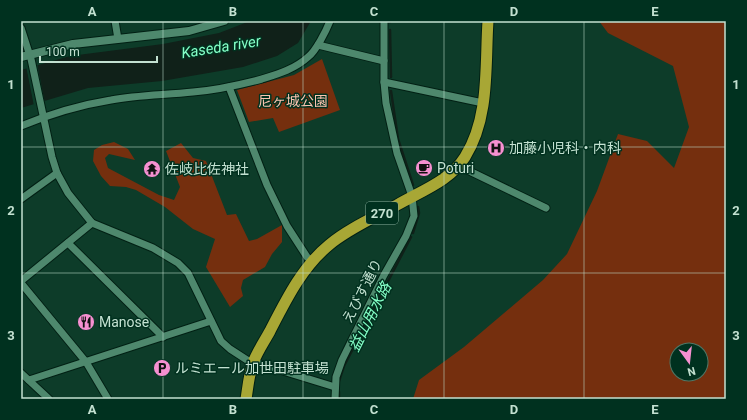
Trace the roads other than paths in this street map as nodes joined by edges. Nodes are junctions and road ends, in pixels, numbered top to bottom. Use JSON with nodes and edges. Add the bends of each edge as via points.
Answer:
{"nodes":[{"id":1,"x":115,"y":21,"type":"edge"},
{"id":2,"x":224,"y":21,"type":"edge"},
{"id":3,"x":330,"y":21,"type":"edge"},
{"id":4,"x":384,"y":21,"type":"edge"},
{"id":5,"x":488,"y":21,"type":"edge"},
{"id":6,"x":21,"y":28,"type":"edge"},
{"id":7,"x":118,"y":39,"type":"junction"},
{"id":8,"x":318,"y":45,"type":"junction"},
{"id":9,"x":21,"y":57,"type":"edge"},
{"id":10,"x":31,"y":57,"type":"junction"},
{"id":11,"x":384,"y":61,"type":"junction"},
{"id":12,"x":384,"y":82,"type":"junction"},
{"id":13,"x":229,"y":87,"type":"junction"},
{"id":14,"x":483,"y":103,"type":"junction"},
{"id":15,"x":43,"y":115,"type":"junction"},
{"id":16,"x":21,"y":126,"type":"edge"},
{"id":17,"x":459,"y":166,"type":"junction"},
{"id":18,"x":57,"y":174,"type":"junction"},
{"id":19,"x":412,"y":196,"type":"junction"},
{"id":20,"x":21,"y":199,"type":"edge"},
{"id":21,"x":546,"y":208,"type":"dead end"},
{"id":22,"x":92,"y":223,"type":"junction"},
{"id":23,"x":68,"y":243,"type":"junction"},
{"id":24,"x":312,"y":261,"type":"junction"},
{"id":25,"x":21,"y":282,"type":"edge"},
{"id":26,"x":211,"y":322,"type":"junction"},
{"id":27,"x":163,"y":337,"type":"junction"},
{"id":28,"x":86,"y":362,"type":"junction"},
{"id":29,"x":254,"y":362,"type":"junction"},
{"id":30,"x":21,"y":373,"type":"edge"},
{"id":31,"x":29,"y":380,"type":"junction"},
{"id":32,"x":335,"y":387,"type":"junction"},
{"id":33,"x":49,"y":399,"type":"edge"},
{"id":34,"x":108,"y":399,"type":"edge"},
{"id":35,"x":246,"y":399,"type":"edge"},
{"id":36,"x":334,"y":399,"type":"edge"}],
"edges":[{"from":1,"to":7,"type":"street"},
{"from":2,"to":7,"type":"street","via":[[189,31]]},
{"from":3,"to":8,"type":"street"},
{"from":4,"to":11,"type":"street","name":"えびす通り"},
{"from":5,"to":14,"type":"highway","number":"270"},
{"from":6,"to":10,"type":"street"},
{"from":7,"to":10,"type":"street","via":[[73,44]]},
{"from":8,"to":11,"type":"street"},
{"from":8,"to":13,"type":"street","via":[[309,57],[296,66],[278,74]]},
{"from":9,"to":10,"type":"street"},
{"from":10,"to":15,"type":"street"},
{"from":11,"to":12,"type":"street","name":"えびす通り"},
{"from":12,"to":14,"type":"street"},
{"from":12,"to":19,"type":"street","name":"えびす通り","via":[[397,153]]},
{"from":13,"to":15,"type":"street","via":[[113,100]]},
{"from":13,"to":24,"type":"street","via":[[267,184],[287,226]]},
{"from":14,"to":17,"type":"highway","number":"270","via":[[477,132]]},
{"from":15,"to":16,"type":"street"},
{"from":15,"to":18,"type":"street"},
{"from":17,"to":19,"type":"highway","number":"270","via":[[439,182]]},
{"from":17,"to":21,"type":"street"},
{"from":18,"to":20,"type":"street"},
{"from":18,"to":22,"type":"street","via":[[68,193]]},
{"from":19,"to":24,"type":"highway","number":"270","via":[[345,234]]},
{"from":19,"to":32,"type":"street","name":"えびす通り","via":[[414,216],[406,236],[342,360]]},
{"from":22,"to":23,"type":"street"},
{"from":22,"to":26,"type":"street","via":[[153,248],[178,263],[188,273]]},
{"from":23,"to":25,"type":"street"},
{"from":23,"to":27,"type":"street"},
{"from":24,"to":29,"type":"highway","number":"270","via":[[281,310]]},
{"from":25,"to":28,"type":"street"},
{"from":26,"to":27,"type":"street"},
{"from":26,"to":29,"type":"street","via":[[221,341],[230,350]]},
{"from":27,"to":28,"type":"street"},
{"from":28,"to":31,"type":"street"},
{"from":28,"to":34,"type":"street"},
{"from":29,"to":32,"type":"street"},
{"from":29,"to":35,"type":"highway","number":"270"},
{"from":30,"to":31,"type":"street"},
{"from":31,"to":33,"type":"street"},
{"from":32,"to":36,"type":"street","name":"えびす通り"}]}
